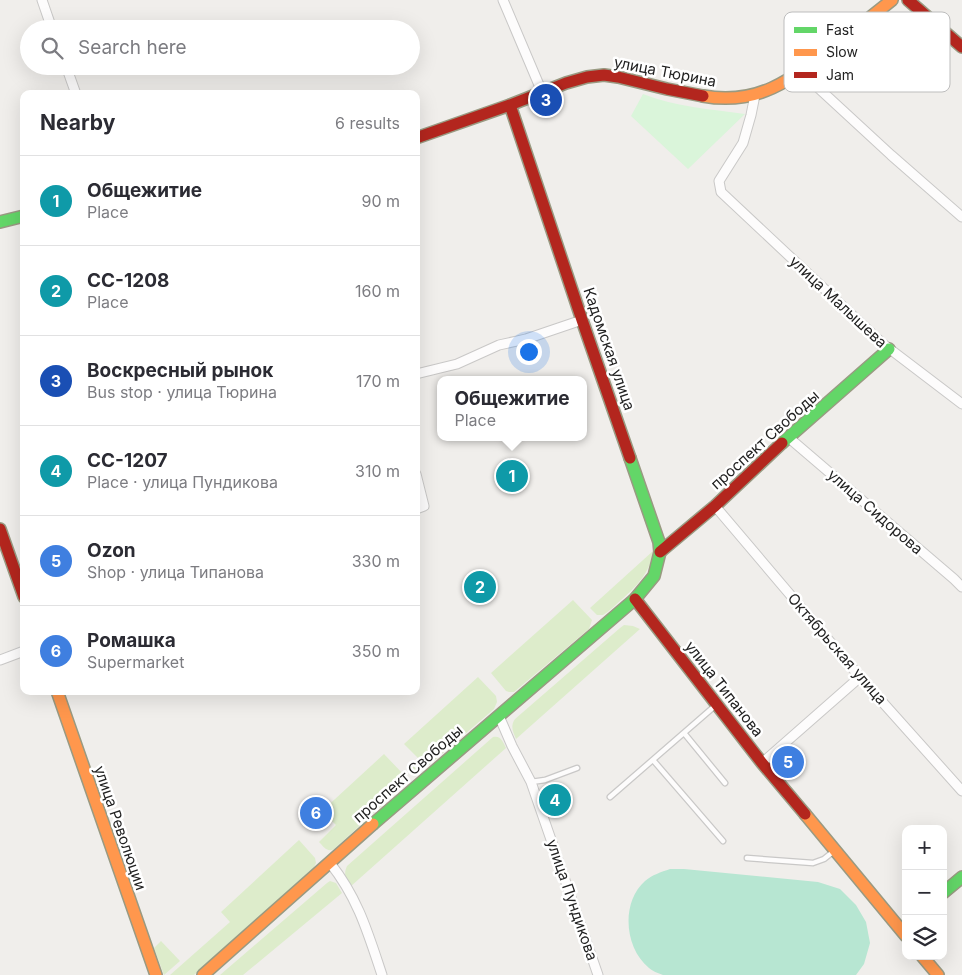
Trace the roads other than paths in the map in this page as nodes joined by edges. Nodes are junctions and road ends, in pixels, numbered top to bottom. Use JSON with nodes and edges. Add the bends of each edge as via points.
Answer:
{"nodes":[{"id":1,"x":42,"y":0,"type":"edge"},
{"id":2,"x":503,"y":0,"type":"edge"},
{"id":3,"x":908,"y":0,"type":"edge"},
{"id":4,"x":888,"y":1,"type":"edge"},
{"id":5,"x":875,"y":12,"type":"edge"},
{"id":6,"x":922,"y":12,"type":"edge"},
{"id":7,"x":49,"y":20,"type":"edge"},
{"id":8,"x":950,"y":37,"type":"edge"},
{"id":9,"x":962,"y":47,"type":"edge"},
{"id":10,"x":69,"y":75,"type":"edge"},
{"id":11,"x":784,"y":82,"type":"edge"},
{"id":12,"x":75,"y":90,"type":"edge"},
{"id":13,"x":542,"y":92,"type":"junction"},
{"id":14,"x":823,"y":92,"type":"edge"},
{"id":15,"x":755,"y":95,"type":"junction"},
{"id":16,"x":510,"y":105,"type":"junction"},
{"id":17,"x":420,"y":137,"type":"edge"},
{"id":18,"x":962,"y":216,"type":"edge"},
{"id":19,"x":20,"y":217,"type":"edge"},
{"id":20,"x":0,"y":222,"type":"edge"},
{"id":21,"x":582,"y":320,"type":"junction"},
{"id":22,"x":889,"y":349,"type":"junction"},
{"id":23,"x":420,"y":373,"type":"edge"},
{"id":24,"x":962,"y":404,"type":"edge"},
{"id":25,"x":788,"y":437,"type":"junction"},
{"id":26,"x":715,"y":506,"type":"junction"},
{"id":27,"x":0,"y":529,"type":"edge"},
{"id":28,"x":660,"y":552,"type":"junction"},
{"id":29,"x":20,"y":586,"type":"edge"},
{"id":30,"x":962,"y":587,"type":"edge"},
{"id":31,"x":635,"y":599,"type":"junction"},
{"id":32,"x":20,"y":652,"type":"edge"},
{"id":33,"x":0,"y":660,"type":"edge"},
{"id":34,"x":860,"y":677,"type":"junction"},
{"id":35,"x":57,"y":695,"type":"edge"},
{"id":36,"x":717,"y":704,"type":"junction"},
{"id":37,"x":499,"y":716,"type":"junction"},
{"id":38,"x":684,"y":733,"type":"junction"},
{"id":39,"x":654,"y":760,"type":"junction"},
{"id":40,"x":762,"y":763,"type":"junction"},
{"id":41,"x":577,"y":768,"type":"dead end"},
{"id":42,"x":531,"y":782,"type":"junction"},
{"id":43,"x":725,"y":783,"type":"dead end"},
{"id":44,"x":962,"y":791,"type":"edge"},
{"id":45,"x":610,"y":798,"type":"dead end"},
{"id":46,"x":723,"y":841,"type":"dead end"},
{"id":47,"x":835,"y":850,"type":"junction"},
{"id":48,"x":747,"y":858,"type":"dead end"},
{"id":49,"x":330,"y":864,"type":"junction"},
{"id":50,"x":962,"y":877,"type":"edge"},
{"id":51,"x":947,"y":890,"type":"edge"},
{"id":52,"x":902,"y":928,"type":"edge"},
{"id":53,"x":925,"y":960,"type":"edge"},
{"id":54,"x":156,"y":975,"type":"edge"},
{"id":55,"x":204,"y":975,"type":"edge"},
{"id":56,"x":382,"y":975,"type":"edge"},
{"id":57,"x":598,"y":975,"type":"edge"},
{"id":58,"x":938,"y":975,"type":"edge"}],
"edges":[{"from":1,"to":7,"type":"street"},
{"from":2,"to":13,"type":"street"},
{"from":3,"to":6,"type":"street"},
{"from":4,"to":5,"type":"street","name":"улица Тюрина"},
{"from":8,"to":9,"type":"street"},
{"from":10,"to":12,"type":"street"},
{"from":11,"to":15,"type":"street","name":"улица Тюрина"},
{"from":13,"to":15,"type":"street","name":"улица Тюрина","via":[[587,77],[604,75],[714,98]]},
{"from":13,"to":16,"type":"street","name":"улица Тюрина"},
{"from":14,"to":18,"type":"street"},
{"from":15,"to":22,"type":"street","name":"улица Малышева","via":[[743,142],[719,181],[721,192]]},
{"from":16,"to":17,"type":"street","name":"улица Тюрина"},
{"from":16,"to":21,"type":"street","name":"Кадомская улица"},
{"from":19,"to":20,"type":"street"},
{"from":21,"to":23,"type":"street","via":[[499,345],[457,364]]},
{"from":21,"to":28,"type":"street","name":"Кадомская улица"},
{"from":22,"to":24,"type":"street","name":"улица Малышева"},
{"from":22,"to":25,"type":"street","name":"проспект Свободы"},
{"from":25,"to":26,"type":"street","name":"проспект Свободы"},
{"from":25,"to":30,"type":"street","name":"улица Сидорова"},
{"from":26,"to":28,"type":"street","name":"проспект Свободы"},
{"from":26,"to":34,"type":"street","name":"Октябрьская улица"},
{"from":27,"to":29,"type":"street"},
{"from":28,"to":31,"type":"street","name":"Кадомская улица","via":[[654,576]]},
{"from":31,"to":36,"type":"street","name":"улица Типанова"},
{"from":31,"to":37,"type":"street","name":"проспект Свободы"},
{"from":32,"to":33,"type":"street"},
{"from":34,"to":40,"type":"street"},
{"from":34,"to":44,"type":"street","name":"Октябрьская улица"},
{"from":35,"to":54,"type":"street","name":"улица Революции"},
{"from":36,"to":38,"type":"lane"},
{"from":36,"to":40,"type":"street","name":"улица Типанова"},
{"from":37,"to":42,"type":"street","name":"улица Пундикова"},
{"from":37,"to":49,"type":"street","name":"проспект Свободы"},
{"from":38,"to":39,"type":"lane"},
{"from":38,"to":43,"type":"lane"},
{"from":39,"to":45,"type":"lane"},
{"from":39,"to":46,"type":"lane"},
{"from":40,"to":47,"type":"street","name":"улица Типанова"},
{"from":41,"to":42,"type":"lane"},
{"from":42,"to":57,"type":"street","name":"улица Пундикова"},
{"from":47,"to":48,"type":"lane","via":[[813,863]]},
{"from":47,"to":52,"type":"street","name":"улица Типанова"},
{"from":49,"to":55,"type":"street","name":"проспект Свободы"},
{"from":49,"to":56,"type":"street","via":[[359,909]]},
{"from":50,"to":51,"type":"street"},
{"from":53,"to":58,"type":"street"}]}
